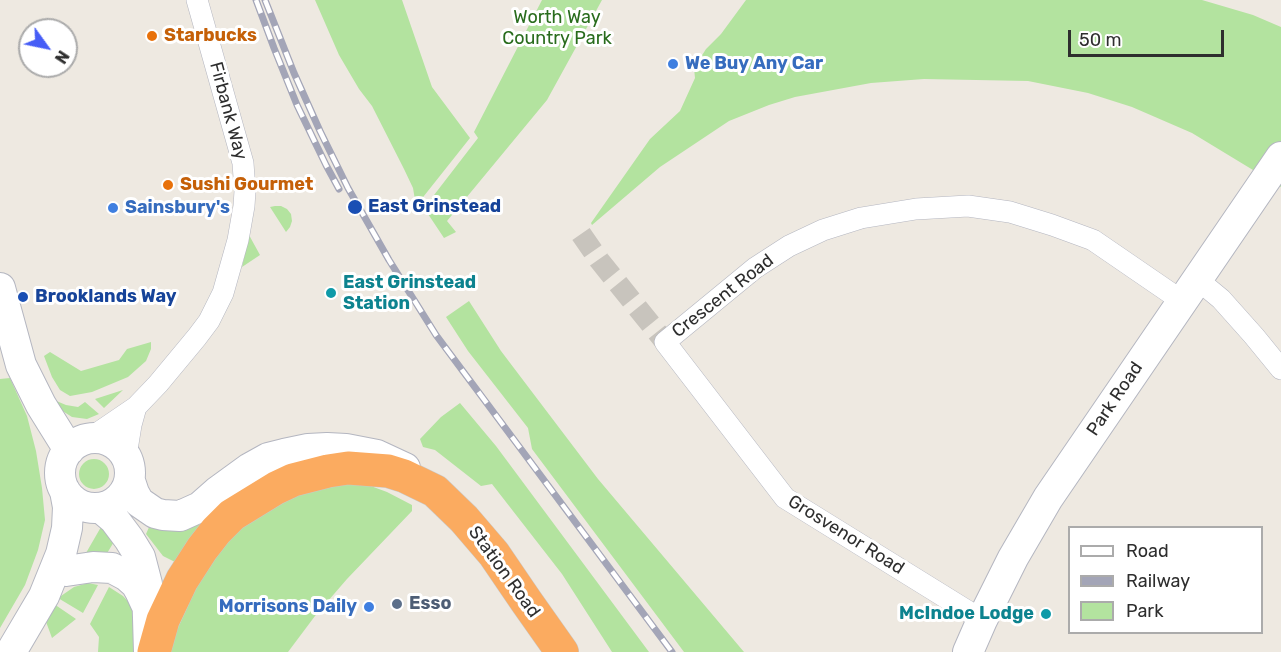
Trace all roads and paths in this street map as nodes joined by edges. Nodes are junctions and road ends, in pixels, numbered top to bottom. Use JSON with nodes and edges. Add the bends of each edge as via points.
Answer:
{"nodes":[{"id":1,"x":197,"y":0,"type":"edge"},
{"id":2,"x":1280,"y":159,"type":"edge"},
{"id":3,"x":1190,"y":290,"type":"junction"},
{"id":4,"x":1,"y":292,"type":"edge"},
{"id":5,"x":665,"y":342,"type":"joint"},
{"id":6,"x":1281,"y":369,"type":"edge"},
{"id":7,"x":136,"y":407,"type":"junction"},
{"id":8,"x":79,"y":444,"type":"junction"},
{"id":9,"x":128,"y":468,"type":"junction"},
{"id":10,"x":65,"y":491,"type":"junction"},
{"id":11,"x":435,"y":491,"type":"junction"},
{"id":12,"x":99,"y":508,"type":"junction"},
{"id":13,"x":66,"y":571,"type":"junction"},
{"id":14,"x":44,"y":596,"type":"junction"},
{"id":15,"x":148,"y":610,"type":"junction"},
{"id":16,"x":982,"y":620,"type":"junction"},
{"id":17,"x":11,"y":652,"type":"edge"},
{"id":18,"x":149,"y":652,"type":"edge"},
{"id":19,"x":154,"y":652,"type":"edge"},
{"id":20,"x":562,"y":652,"type":"edge"},
{"id":21,"x":968,"y":652,"type":"edge"}],
"edges":[{"from":1,"to":7,"type":"street","name":"Firbank Way","via":[[243,163],[242,222],[229,277],[209,321]]},
{"from":2,"to":3,"type":"street","name":"Park Road"},
{"from":3,"to":5,"type":"street","name":"Crescent Road","via":[[1093,240],[1010,212],[968,206],[916,209],[861,218],[789,246],[755,267]]},
{"from":3,"to":6,"type":"street","name":"Crescent Road","via":[[1221,299]]},
{"from":3,"to":16,"type":"street","name":"Park Road","via":[[1048,498]]},
{"from":4,"to":8,"type":"street","via":[[21,365],[41,405]]},
{"from":5,"to":16,"type":"street","name":"Grosvenor Road","via":[[785,498]]},
{"from":7,"to":8,"type":"street","name":"Firbank Way"},
{"from":7,"to":9,"type":"street"},
{"from":8,"to":9,"type":"street","via":[[106,440],[114,443]]},
{"from":8,"to":10,"type":"street","via":[[63,459],[60,470]]},
{"from":9,"to":11,"type":"street","name":"Station Road","via":[[140,502],[163,515],[180,516],[200,507],[268,458],[308,449],[366,452],[407,469]]},
{"from":9,"to":12,"type":"street","via":[[126,490],[120,499]]},
{"from":10,"to":12,"type":"street","via":[[79,504]]},
{"from":10,"to":14,"type":"street","via":[[67,528]]},
{"from":11,"to":19,"type":"highway","via":[[388,471],[348,468],[310,475],[276,488],[232,515],[202,549],[172,599]]},
{"from":11,"to":20,"type":"highway","name":"Station Road","via":[[494,554]]},
{"from":12,"to":13,"type":"street"},
{"from":12,"to":15,"type":"street","via":[[114,519],[140,557]]},
{"from":13,"to":14,"type":"street"},
{"from":13,"to":15,"type":"street","via":[[106,566],[119,571],[136,584]]},
{"from":14,"to":17,"type":"street"},
{"from":15,"to":18,"type":"street"},
{"from":16,"to":21,"type":"street","name":"Park Road"}]}
